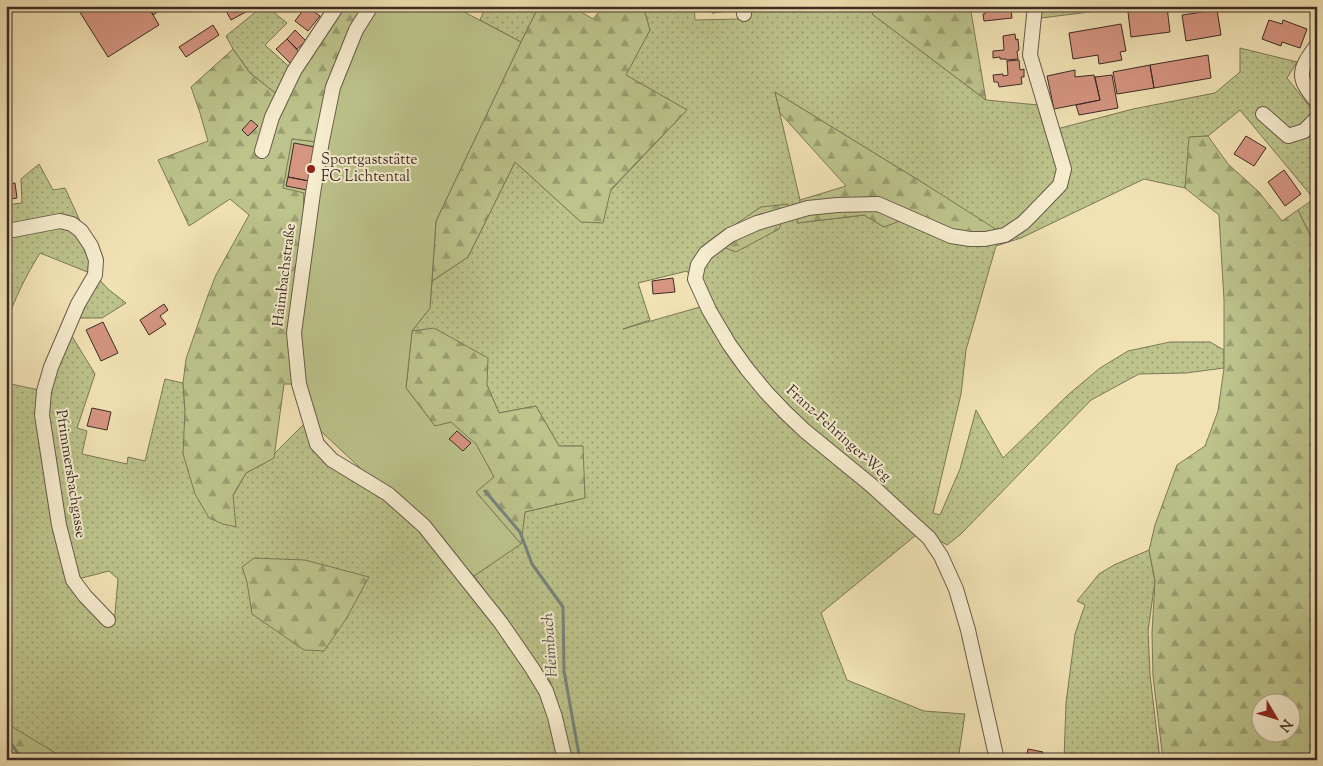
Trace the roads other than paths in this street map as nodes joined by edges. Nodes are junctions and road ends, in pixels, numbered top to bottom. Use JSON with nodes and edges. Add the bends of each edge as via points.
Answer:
{"nodes":[{"id":1,"x":337,"y":6,"type":"edge"},
{"id":2,"x":370,"y":6,"type":"edge"},
{"id":3,"x":1035,"y":6,"type":"edge"},
{"id":4,"x":1317,"y":45,"type":"edge"},
{"id":5,"x":1317,"y":102,"type":"edge"},
{"id":6,"x":1263,"y":114,"type":"dead end"},
{"id":7,"x":1317,"y":118,"type":"edge"},
{"id":8,"x":262,"y":151,"type":"dead end"},
{"id":9,"x":6,"y":229,"type":"edge"},
{"id":10,"x":108,"y":620,"type":"dead end"},
{"id":11,"x":565,"y":760,"type":"edge"},
{"id":12,"x":996,"y":760,"type":"edge"}],
"edges":[{"from":1,"to":8,"type":"street","via":[[294,72],[272,117]]},
{"from":2,"to":11,"type":"street","name":"Haimbachstraße","via":[[356,30],[333,87],[322,141],[294,333],[299,384],[317,444],[332,460],[388,494],[424,526],[501,623],[546,691]]},
{"from":3,"to":12,"type":"street","name":"Franz-Fehringer-Weg","via":[[1030,55],[1064,169],[1060,184],[1023,223],[1005,236],[970,239],[951,236],[878,204],[808,208],[757,223],[730,235],[706,253],[695,279],[729,344],[785,412],[929,538],[941,556],[956,589],[968,630]]},
{"from":4,"to":5,"type":"street","via":[[1305,61],[1301,79]]},
{"from":6,"to":7,"type":"street","via":[[1288,136],[1304,131]]},
{"from":9,"to":10,"type":"street","name":"Pfrimmersbachgasse","via":[[60,221],[72,224],[81,231],[96,260],[95,275],[78,304],[51,367],[42,415],[73,580]]}]}
